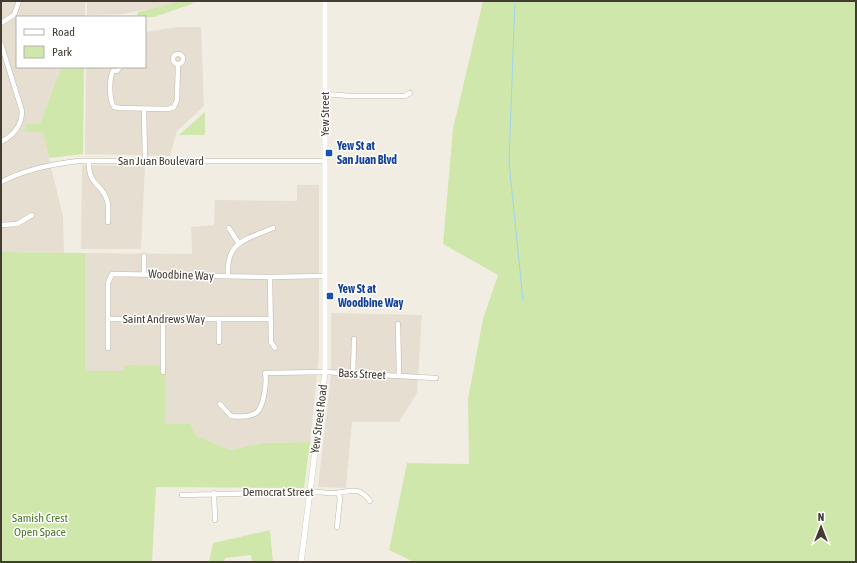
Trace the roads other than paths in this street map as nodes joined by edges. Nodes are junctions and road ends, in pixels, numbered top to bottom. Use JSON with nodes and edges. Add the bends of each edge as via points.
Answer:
{"nodes":[{"id":1,"x":20,"y":1,"type":"edge"},
{"id":2,"x":325,"y":1,"type":"edge"},
{"id":3,"x":1,"y":23,"type":"edge"},
{"id":4,"x":1,"y":44,"type":"edge"},
{"id":5,"x":178,"y":64,"type":"dead end"},
{"id":6,"x":112,"y":69,"type":"edge"},
{"id":7,"x":410,"y":93,"type":"dead end"},
{"id":8,"x":325,"y":94,"type":"junction"},
{"id":9,"x":144,"y":108,"type":"junction"},
{"id":10,"x":1,"y":142,"type":"edge"},
{"id":11,"x":89,"y":161,"type":"junction"},
{"id":12,"x":145,"y":161,"type":"junction"},
{"id":13,"x":325,"y":161,"type":"junction"},
{"id":14,"x":1,"y":182,"type":"edge"},
{"id":15,"x":32,"y":215,"type":"dead end"},
{"id":16,"x":108,"y":222,"type":"dead end"},
{"id":17,"x":1,"y":225,"type":"edge"},
{"id":18,"x":229,"y":228,"type":"dead end"},
{"id":19,"x":273,"y":228,"type":"dead end"},
{"id":20,"x":239,"y":244,"type":"junction"},
{"id":21,"x":144,"y":256,"type":"dead end"},
{"id":22,"x":144,"y":274,"type":"junction"},
{"id":23,"x":228,"y":276,"type":"junction"},
{"id":24,"x":325,"y":276,"type":"junction"},
{"id":25,"x":270,"y":277,"type":"junction"},
{"id":26,"x":109,"y":319,"type":"junction"},
{"id":27,"x":163,"y":319,"type":"junction"},
{"id":28,"x":270,"y":319,"type":"junction"},
{"id":29,"x":219,"y":320,"type":"junction"},
{"id":30,"x":398,"y":324,"type":"dead end"},
{"id":31,"x":354,"y":339,"type":"dead end"},
{"id":32,"x":219,"y":342,"type":"dead end"},
{"id":33,"x":108,"y":348,"type":"dead end"},
{"id":34,"x":275,"y":348,"type":"dead end"},
{"id":35,"x":163,"y":372,"type":"dead end"},
{"id":36,"x":325,"y":372,"type":"junction"},
{"id":37,"x":353,"y":375,"type":"junction"},
{"id":38,"x":399,"y":376,"type":"junction"},
{"id":39,"x":436,"y":378,"type":"dead end"},
{"id":40,"x":220,"y":404,"type":"dead end"},
{"id":41,"x":310,"y":492,"type":"junction"},
{"id":42,"x":214,"y":493,"type":"junction"},
{"id":43,"x":338,"y":493,"type":"junction"},
{"id":44,"x":182,"y":495,"type":"dead end"},
{"id":45,"x":370,"y":501,"type":"dead end"},
{"id":46,"x":215,"y":520,"type":"dead end"},
{"id":47,"x":337,"y":528,"type":"dead end"},
{"id":48,"x":301,"y":562,"type":"edge"}],
"edges":[{"from":1,"to":3,"type":"street","via":[[14,15]]},
{"from":2,"to":8,"type":"street","name":"Yew Street"},
{"from":4,"to":10,"type":"street","via":[[22,111],[17,130]]},
{"from":5,"to":9,"type":"street","via":[[176,105],[168,109]]},
{"from":6,"to":9,"type":"street","via":[[111,101],[114,107]]},
{"from":7,"to":8,"type":"street","via":[[405,96]]},
{"from":8,"to":13,"type":"street","name":"Yew Street"},
{"from":9,"to":12,"type":"street"},
{"from":11,"to":12,"type":"street","name":"San Juan Boulevard"},
{"from":11,"to":14,"type":"street","name":"San Juan Boulevard","via":[[25,171]]},
{"from":11,"to":16,"type":"street","via":[[90,178],[107,200]]},
{"from":12,"to":13,"type":"street","name":"San Juan Boulevard"},
{"from":13,"to":24,"type":"street","name":"Yew Street"},
{"from":15,"to":17,"type":"street","via":[[17,224]]},
{"from":18,"to":20,"type":"street"},
{"from":19,"to":20,"type":"street"},
{"from":20,"to":23,"type":"street","via":[[230,253]]},
{"from":21,"to":22,"type":"street"},
{"from":22,"to":23,"type":"street","name":"Woodbine Way"},
{"from":22,"to":26,"type":"street","name":"Woodbine Way","via":[[115,273],[110,276]]},
{"from":23,"to":25,"type":"street","name":"Woodbine Way"},
{"from":24,"to":25,"type":"street","name":"Woodbine Way"},
{"from":24,"to":36,"type":"street","name":"Yew Street Road"},
{"from":25,"to":28,"type":"street"},
{"from":26,"to":27,"type":"street","name":"Saint Andrews Way"},
{"from":26,"to":33,"type":"street","name":"Woodbine Way"},
{"from":27,"to":29,"type":"street","name":"Saint Andrews Way"},
{"from":27,"to":35,"type":"street"},
{"from":28,"to":29,"type":"street","name":"Saint Andrews Way"},
{"from":28,"to":34,"type":"street","via":[[271,342]]},
{"from":29,"to":32,"type":"street","name":"Saint Andrews Way"},
{"from":30,"to":38,"type":"street"},
{"from":31,"to":37,"type":"street"},
{"from":36,"to":37,"type":"street","name":"Bass Street"},
{"from":36,"to":40,"type":"street","name":"Bass Street","via":[[265,372],[263,399],[258,412],[254,414],[231,416]]},
{"from":36,"to":41,"type":"street","name":"Yew Street Road"},
{"from":37,"to":38,"type":"street","name":"Bass Street"},
{"from":38,"to":39,"type":"street","name":"Bass Street"},
{"from":41,"to":42,"type":"street","name":"Democrat Street"},
{"from":41,"to":43,"type":"street","name":"Democrat Street"},
{"from":41,"to":48,"type":"street","name":"Yew Street Road"},
{"from":42,"to":44,"type":"street","name":"Democrat Street"},
{"from":42,"to":46,"type":"street"},
{"from":43,"to":45,"type":"street","name":"Democrat Street","via":[[357,490]]},
{"from":43,"to":47,"type":"street","via":[[340,498]]}]}
